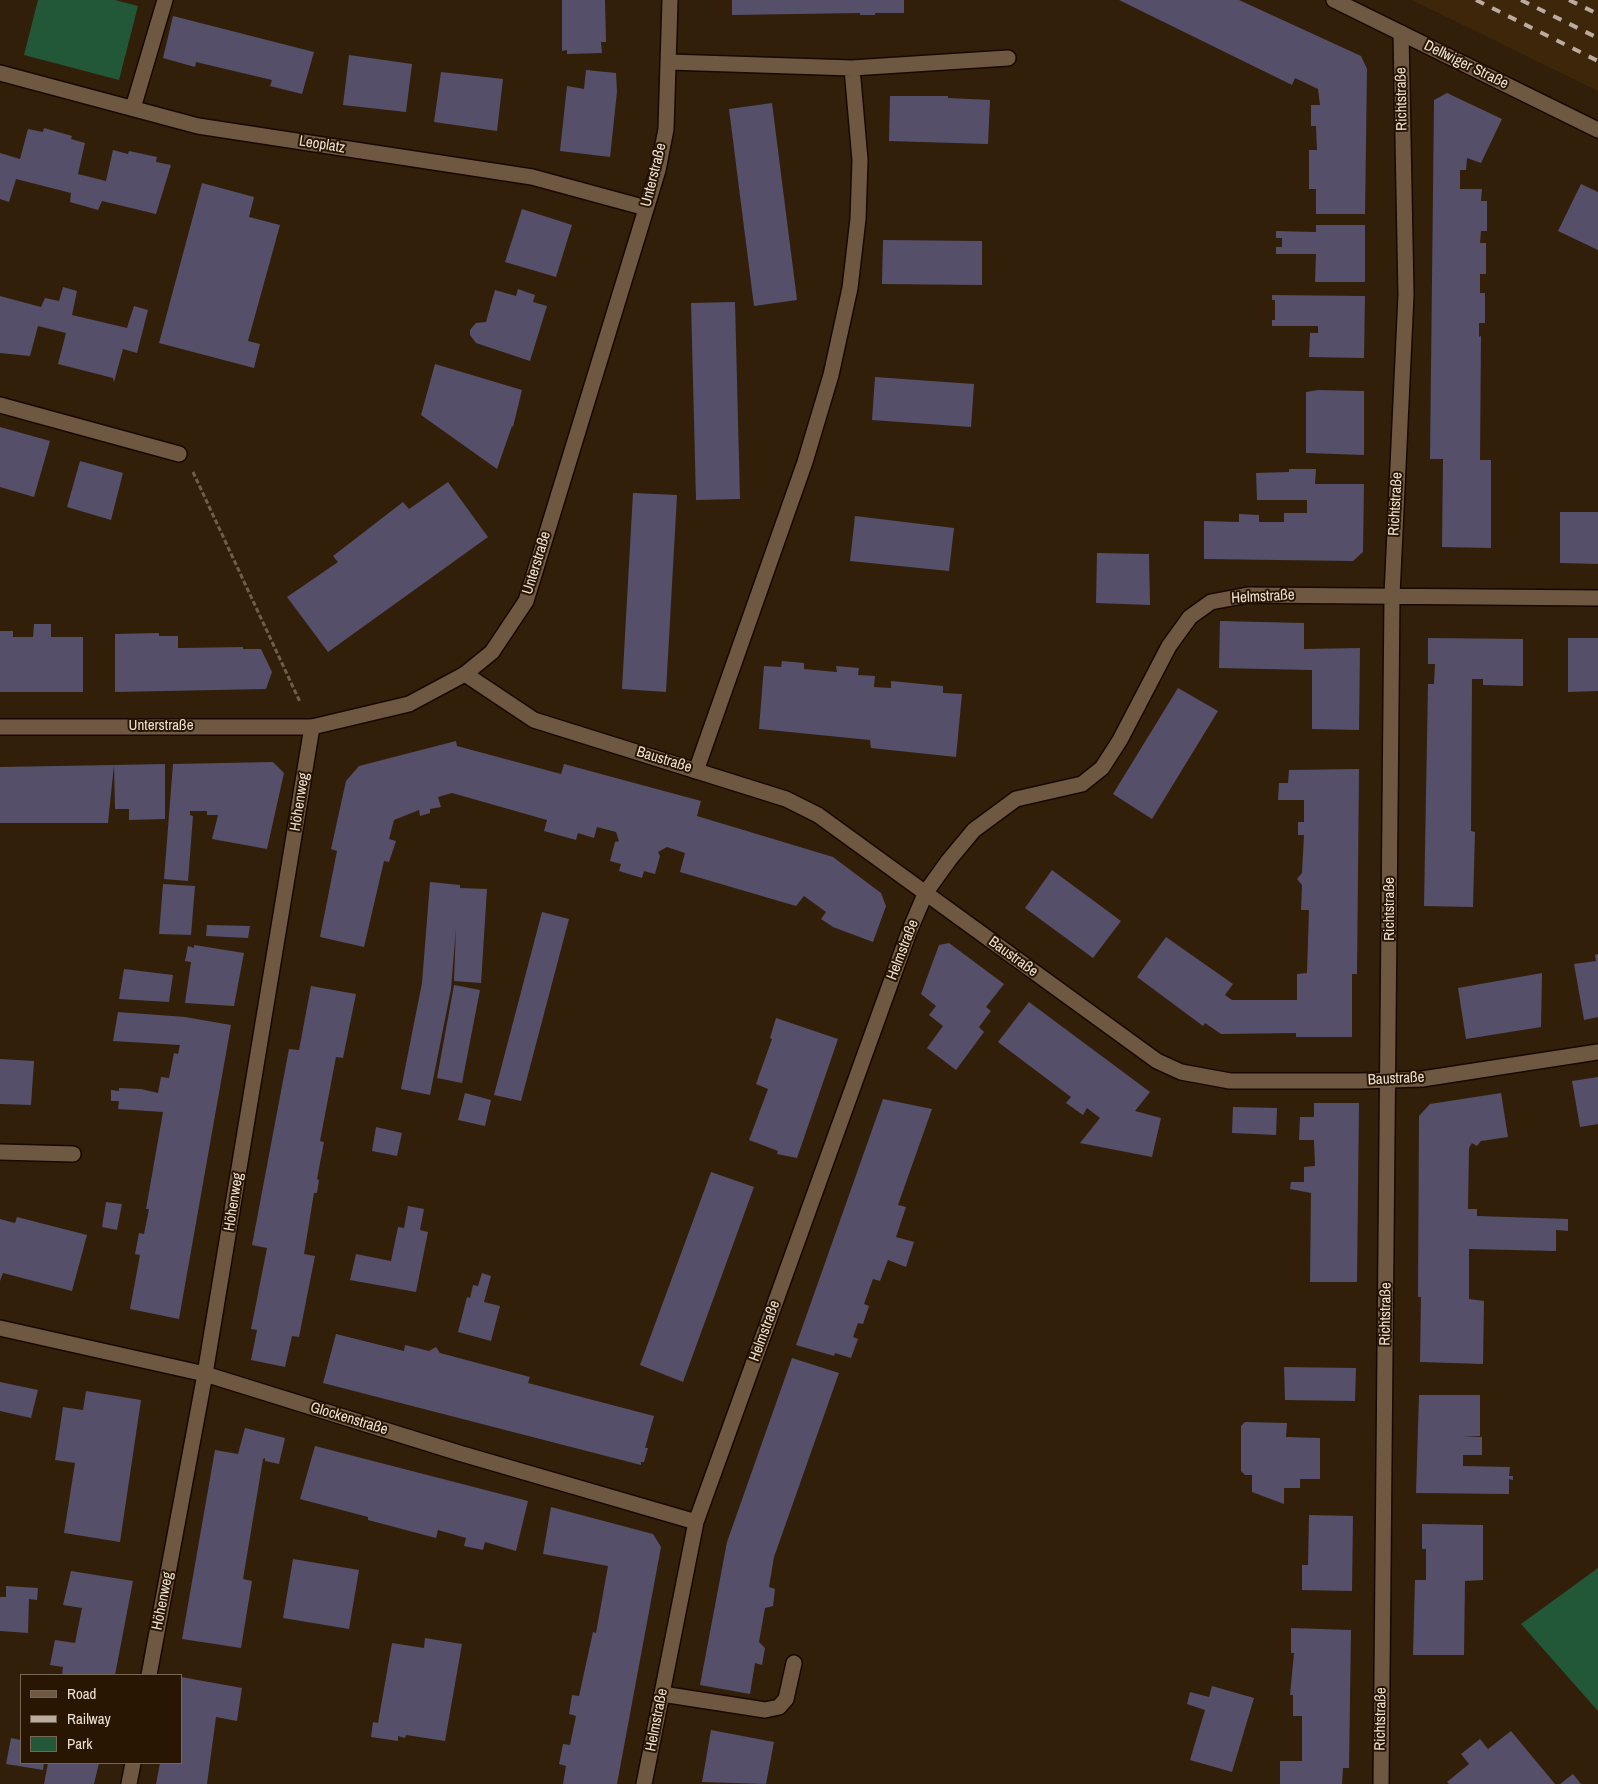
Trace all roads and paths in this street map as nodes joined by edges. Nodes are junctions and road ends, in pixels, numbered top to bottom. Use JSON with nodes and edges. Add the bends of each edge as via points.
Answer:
{"nodes":[{"id":1,"x":165,"y":0,"type":"edge"},
{"id":2,"x":670,"y":0,"type":"edge"},
{"id":3,"x":1334,"y":0,"type":"edge"},
{"id":4,"x":1401,"y":34,"type":"junction"},
{"id":5,"x":1008,"y":58,"type":"dead end"},
{"id":6,"x":669,"y":62,"type":"junction"},
{"id":7,"x":852,"y":68,"type":"junction"},
{"id":8,"x":0,"y":73,"type":"edge"},
{"id":9,"x":134,"y":108,"type":"junction"},
{"id":10,"x":1598,"y":130,"type":"edge"},
{"id":11,"x":646,"y":208,"type":"junction"},
{"id":12,"x":0,"y":405,"type":"edge"},
{"id":13,"x":179,"y":454,"type":"joint"},
{"id":14,"x":1392,"y":595,"type":"junction"},
{"id":15,"x":1598,"y":598,"type":"edge"},
{"id":16,"x":465,"y":674,"type":"junction"},
{"id":17,"x":0,"y":727,"type":"edge"},
{"id":18,"x":312,"y":727,"type":"junction"},
{"id":19,"x":696,"y":770,"type":"junction"},
{"id":20,"x":926,"y":892,"type":"junction"},
{"id":21,"x":1598,"y":1052,"type":"edge"},
{"id":22,"x":1389,"y":1080,"type":"junction"},
{"id":23,"x":0,"y":1152,"type":"edge"},
{"id":24,"x":73,"y":1154,"type":"dead end"},
{"id":25,"x":0,"y":1328,"type":"edge"},
{"id":26,"x":205,"y":1374,"type":"junction"},
{"id":27,"x":696,"y":1522,"type":"junction"},
{"id":28,"x":794,"y":1663,"type":"dead end"},
{"id":29,"x":149,"y":1674,"type":"edge"},
{"id":30,"x":662,"y":1694,"type":"junction"},
{"id":31,"x":132,"y":1764,"type":"edge"},
{"id":32,"x":128,"y":1784,"type":"edge"},
{"id":33,"x":644,"y":1784,"type":"edge"},
{"id":34,"x":1381,"y":1784,"type":"edge"}],
"edges":[{"from":1,"to":9,"type":"street"},
{"from":2,"to":6,"type":"street","name":"Unterstraße"},
{"from":3,"to":4,"type":"street","name":"Dellwiger Straße"},
{"from":4,"to":10,"type":"street","name":"Dellwiger Straße"},
{"from":4,"to":14,"type":"street","name":"Richtstraße","via":[[1406,295]]},
{"from":5,"to":7,"type":"street"},
{"from":6,"to":7,"type":"street"},
{"from":6,"to":11,"type":"street","name":"Unterstraße","via":[[666,129]]},
{"from":7,"to":19,"type":"street","via":[[860,160],[858,219],[850,288],[831,375],[805,462]]},
{"from":8,"to":9,"type":"street","name":"Leoplatz"},
{"from":9,"to":11,"type":"street","name":"Leoplatz","via":[[198,126],[532,177]]},
{"from":11,"to":16,"type":"street","name":"Unterstraße","via":[[526,600],[492,652]]},
{"from":12,"to":13,"type":"street"},
{"from":13,"to":18,"type":"path","via":[[190,467]]},
{"from":14,"to":15,"type":"street","name":"Helmstraße"},
{"from":14,"to":20,"type":"street","name":"Helmstraße","via":[[1248,595],[1210,602],[1190,617],[1169,646],[1102,768],[1082,784],[1016,799],[974,830]]},
{"from":14,"to":22,"type":"street","name":"Richtstraße"},
{"from":16,"to":18,"type":"street","name":"Unterstraße","via":[[409,704]]},
{"from":16,"to":19,"type":"street","name":"Baustraße","via":[[534,720]]},
{"from":17,"to":18,"type":"street","name":"Unterstraße"},
{"from":18,"to":26,"type":"street","name":"Höhenweg"},
{"from":19,"to":20,"type":"street","name":"Baustraße","via":[[786,799],[818,815]]},
{"from":20,"to":22,"type":"street","name":"Baustraße","via":[[1157,1061],[1182,1072],[1230,1081]]},
{"from":20,"to":27,"type":"street","name":"Helmstraße"},
{"from":21,"to":22,"type":"street","name":"Baustraße","via":[[1422,1079]]},
{"from":22,"to":34,"type":"street","name":"Richtstraße"},
{"from":23,"to":24,"type":"street"},
{"from":25,"to":26,"type":"street","name":"Glockenstraße"},
{"from":26,"to":27,"type":"street","name":"Glockenstraße"},
{"from":26,"to":29,"type":"street","name":"Höhenweg"},
{"from":27,"to":30,"type":"street","name":"Helmstraße"},
{"from":28,"to":30,"type":"street","via":[[786,1699],[779,1707],[765,1710]]},
{"from":30,"to":33,"type":"street","name":"Helmstraße"},
{"from":31,"to":32,"type":"street"}]}
